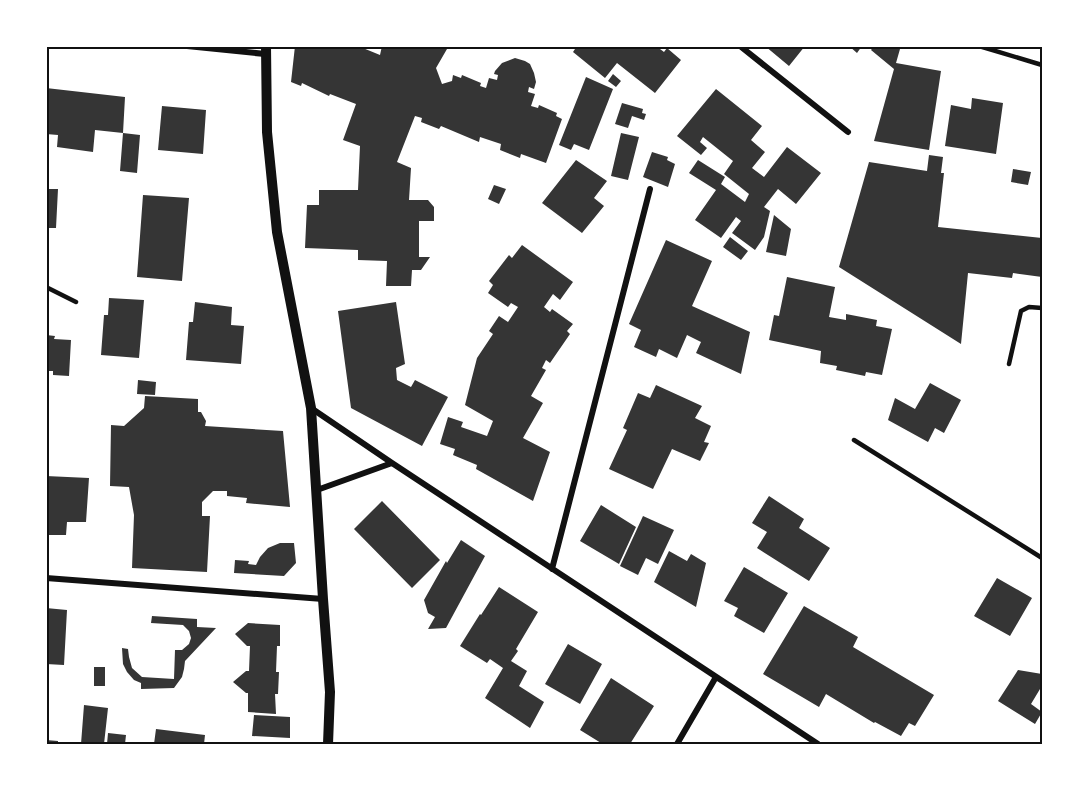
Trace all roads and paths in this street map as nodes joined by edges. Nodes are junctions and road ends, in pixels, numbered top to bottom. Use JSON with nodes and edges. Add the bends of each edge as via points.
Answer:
{"nodes":[{"id":1,"x":187,"y":46,"type":"edge"},
{"id":2,"x":740,"y":46,"type":"edge"},
{"id":3,"x":979,"y":46,"type":"edge"},
{"id":4,"x":265,"y":50,"type":"edge"},
{"id":5,"x":1042,"y":65,"type":"edge"},
{"id":6,"x":848,"y":132,"type":"dead end"},
{"id":7,"x":650,"y":189,"type":"dead end"},
{"id":8,"x":46,"y":287,"type":"edge"},
{"id":9,"x":76,"y":302,"type":"dead end"},
{"id":10,"x":1042,"y":308,"type":"edge"},
{"id":11,"x":1009,"y":364,"type":"dead end"},
{"id":12,"x":311,"y":408,"type":"junction"},
{"id":13,"x":854,"y":440,"type":"dead end"},
{"id":14,"x":392,"y":464,"type":"junction"},
{"id":15,"x":317,"y":490,"type":"junction"},
{"id":16,"x":1042,"y":558,"type":"edge"},
{"id":17,"x":552,"y":569,"type":"junction"},
{"id":18,"x":46,"y":578,"type":"edge"},
{"id":19,"x":323,"y":599,"type":"junction"},
{"id":20,"x":716,"y":677,"type":"junction"},
{"id":21,"x":328,"y":744,"type":"edge"},
{"id":22,"x":677,"y":744,"type":"edge"},
{"id":23,"x":818,"y":744,"type":"edge"}],
"edges":[{"from":1,"to":4,"type":"street"},
{"from":2,"to":6,"type":"street"},
{"from":3,"to":5,"type":"lane"},
{"from":4,"to":12,"type":"street","via":[[267,132],[277,232]]},
{"from":7,"to":17,"type":"street"},
{"from":8,"to":9,"type":"lane"},
{"from":10,"to":11,"type":"lane","via":[[1021,311]]},
{"from":12,"to":14,"type":"street"},
{"from":12,"to":15,"type":"street"},
{"from":13,"to":16,"type":"lane"},
{"from":14,"to":15,"type":"street"},
{"from":14,"to":17,"type":"street"},
{"from":15,"to":19,"type":"street"},
{"from":17,"to":20,"type":"street"},
{"from":18,"to":19,"type":"street"},
{"from":19,"to":21,"type":"street","via":[[330,692]]},
{"from":20,"to":22,"type":"street"},
{"from":20,"to":23,"type":"street"}]}
